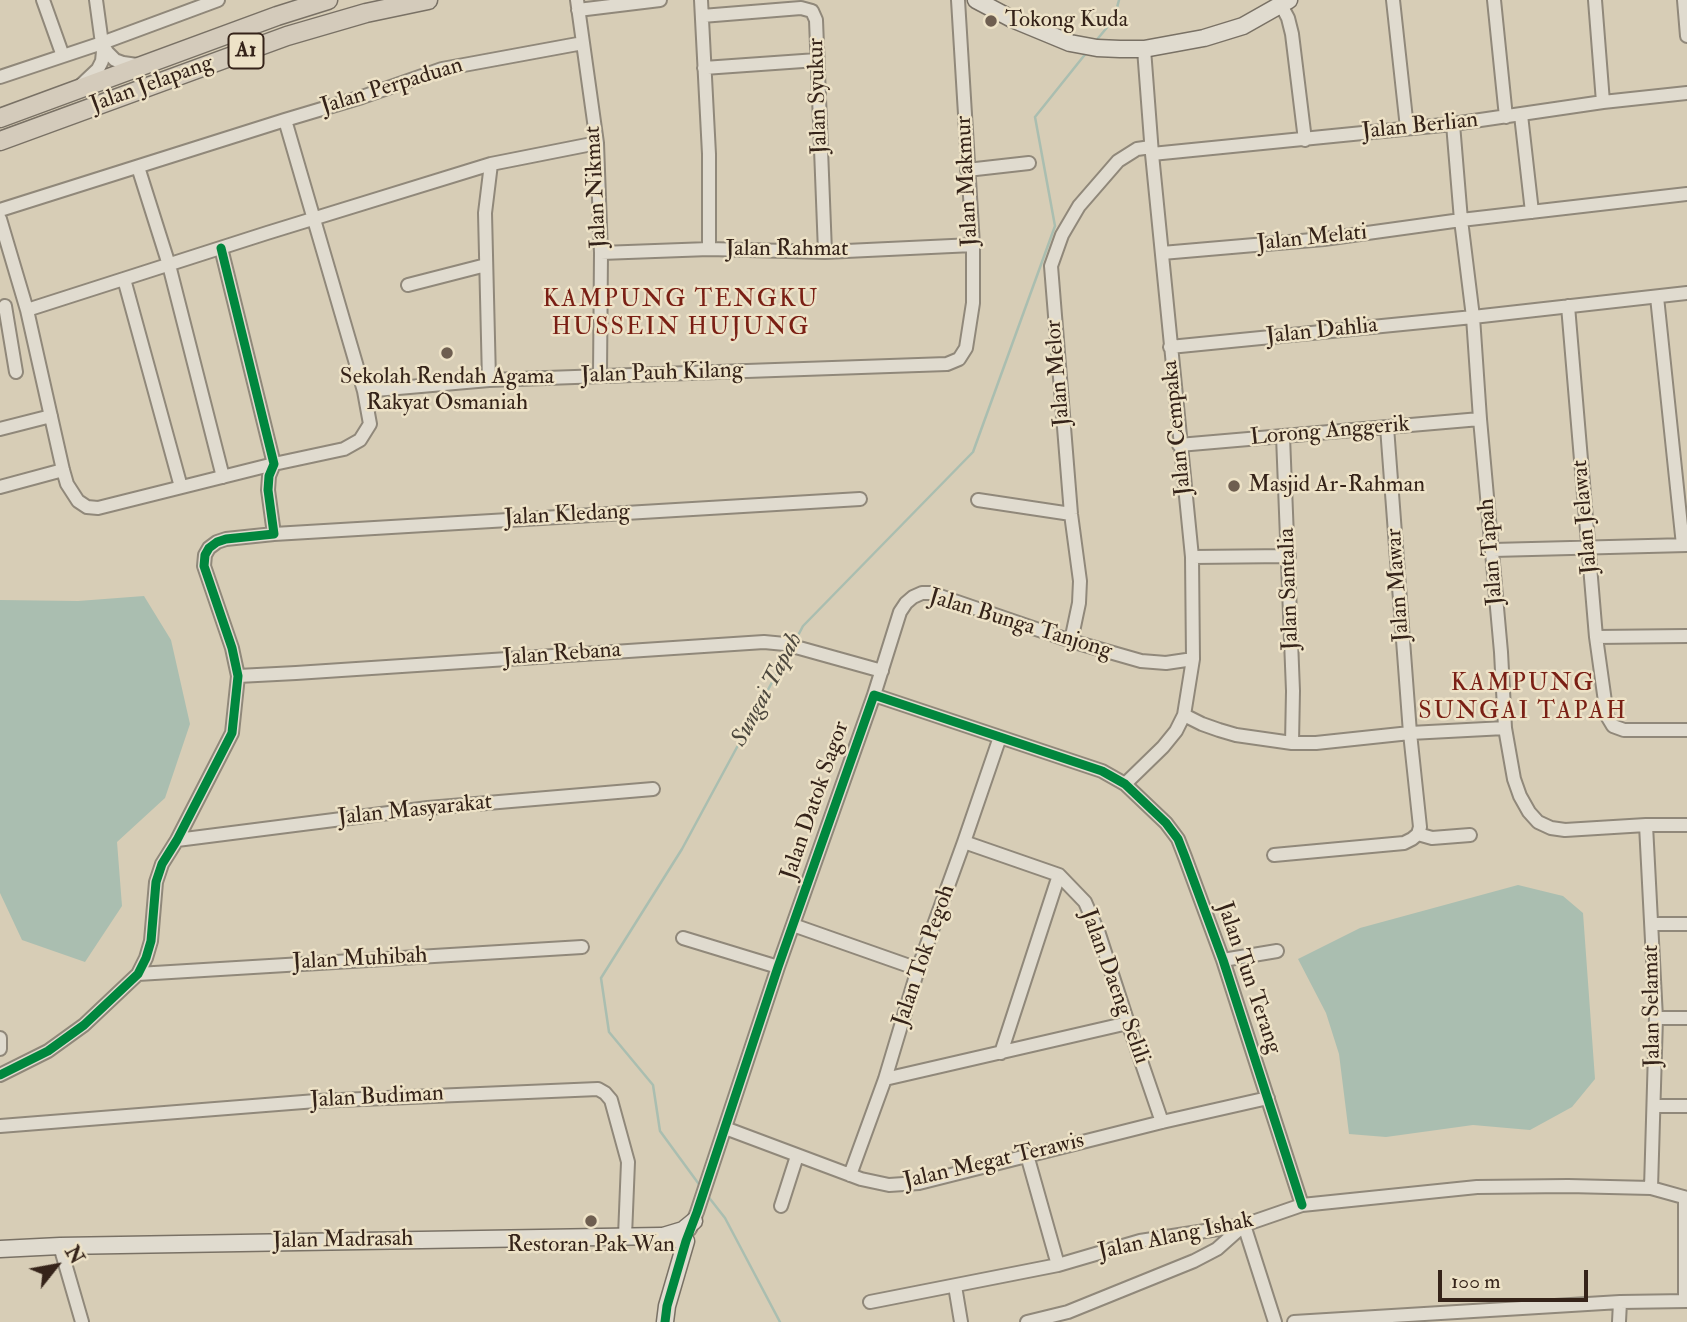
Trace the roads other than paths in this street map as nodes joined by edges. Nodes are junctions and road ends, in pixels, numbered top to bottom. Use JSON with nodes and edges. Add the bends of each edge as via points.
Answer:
{"nodes":[{"id":1,"x":43,"y":0,"type":"edge"},
{"id":2,"x":96,"y":0,"type":"edge"},
{"id":3,"x":218,"y":0,"type":"edge"},
{"id":4,"x":328,"y":0,"type":"edge"},
{"id":5,"x":428,"y":0,"type":"edge"},
{"id":6,"x":660,"y":0,"type":"edge"},
{"id":7,"x":701,"y":0,"type":"edge"},
{"id":8,"x":958,"y":0,"type":"edge"},
{"id":9,"x":976,"y":0,"type":"edge"},
{"id":10,"x":1393,"y":0,"type":"edge"},
{"id":11,"x":1494,"y":0,"type":"edge"},
{"id":12,"x":1595,"y":0,"type":"edge"},
{"id":13,"x":1684,"y":0,"type":"edge"},
{"id":14,"x":1285,"y":3,"type":"edge"},
{"id":15,"x":577,"y":5,"type":"edge"},
{"id":16,"x":702,"y":16,"type":"junction"},
{"id":17,"x":1687,"y":36,"type":"edge"},
{"id":18,"x":102,"y":43,"type":"junction"},
{"id":19,"x":583,"y":43,"type":"junction"},
{"id":20,"x":1144,"y":49,"type":"junction"},
{"id":21,"x":63,"y":56,"type":"junction"},
{"id":22,"x":817,"y":60,"type":"junction"},
{"id":23,"x":143,"y":66,"type":"junction"},
{"id":24,"x":704,"y":68,"type":"junction"},
{"id":25,"x":0,"y":77,"type":"edge"},
{"id":26,"x":76,"y":90,"type":"junction"},
{"id":27,"x":1687,"y":93,"type":"edge"},
{"id":28,"x":1603,"y":102,"type":"junction"},
{"id":29,"x":1521,"y":115,"type":"junction"},
{"id":30,"x":1506,"y":117,"type":"junction"},
{"id":31,"x":0,"y":118,"type":"edge"},
{"id":32,"x":285,"y":120,"type":"junction"},
{"id":33,"x":1453,"y":124,"type":"junction"},
{"id":34,"x":1407,"y":128,"type":"junction"},
{"id":35,"x":1305,"y":140,"type":"junction"},
{"id":36,"x":0,"y":141,"type":"edge"},
{"id":37,"x":597,"y":143,"type":"junction"},
{"id":38,"x":1152,"y":151,"type":"junction"},
{"id":39,"x":1029,"y":163,"type":"dead end"},
{"id":40,"x":491,"y":164,"type":"junction"},
{"id":41,"x":138,"y":167,"type":"junction"},
{"id":42,"x":967,"y":170,"type":"junction"},
{"id":43,"x":1687,"y":194,"type":"edge"},
{"id":44,"x":0,"y":210,"type":"edge"},
{"id":45,"x":1532,"y":212,"type":"junction"},
{"id":46,"x":0,"y":219,"type":"edge"},
{"id":47,"x":314,"y":219,"type":"junction"},
{"id":48,"x":1461,"y":220,"type":"junction"},
{"id":49,"x":972,"y":245,"type":"junction"},
{"id":50,"x":221,"y":248,"type":"junction"},
{"id":51,"x":709,"y":249,"type":"junction"},
{"id":52,"x":5,"y":250,"type":"edge"},
{"id":53,"x":825,"y":252,"type":"junction"},
{"id":54,"x":601,"y":253,"type":"junction"},
{"id":55,"x":1162,"y":253,"type":"junction"},
{"id":56,"x":169,"y":265,"type":"junction"},
{"id":57,"x":486,"y":265,"type":"junction"},
{"id":58,"x":124,"y":279,"type":"junction"},
{"id":59,"x":408,"y":285,"type":"dead end"},
{"id":60,"x":1687,"y":293,"type":"edge"},
{"id":61,"x":1657,"y":297,"type":"junction"},
{"id":62,"x":1567,"y":306,"type":"junction"},
{"id":63,"x":27,"y":312,"type":"junction"},
{"id":64,"x":1473,"y":317,"type":"junction"},
{"id":65,"x":1170,"y":347,"type":"junction"},
{"id":66,"x":959,"y":359,"type":"joint"},
{"id":67,"x":16,"y":372,"type":"dead end"},
{"id":68,"x":600,"y":375,"type":"junction"},
{"id":69,"x":489,"y":380,"type":"junction"},
{"id":70,"x":364,"y":391,"type":"junction"},
{"id":71,"x":51,"y":416,"type":"junction"},
{"id":72,"x":1480,"y":419,"type":"junction"},
{"id":73,"x":1387,"y":427,"type":"junction"},
{"id":74,"x":0,"y":429,"type":"edge"},
{"id":75,"x":1283,"y":436,"type":"junction"},
{"id":76,"x":1180,"y":445,"type":"junction"},
{"id":77,"x":274,"y":464,"type":"junction"},
{"id":78,"x":63,"y":470,"type":"junction"},
{"id":79,"x":223,"y":477,"type":"junction"},
{"id":80,"x":181,"y":487,"type":"junction"},
{"id":81,"x":0,"y":488,"type":"edge"},
{"id":82,"x":860,"y":499,"type":"dead end"},
{"id":83,"x":978,"y":500,"type":"dead end"},
{"id":84,"x":1071,"y":514,"type":"junction"},
{"id":85,"x":274,"y":534,"type":"junction"},
{"id":86,"x":1685,"y":545,"type":"edge"},
{"id":87,"x":1589,"y":547,"type":"junction"},
{"id":88,"x":1493,"y":550,"type":"junction"},
{"id":89,"x":1289,"y":556,"type":"junction"},
{"id":90,"x":1192,"y":557,"type":"junction"},
{"id":91,"x":1687,"y":636,"type":"edge"},
{"id":92,"x":1596,"y":637,"type":"junction"},
{"id":93,"x":1071,"y":641,"type":"junction"},
{"id":94,"x":1193,"y":659,"type":"junction"},
{"id":95,"x":882,"y":671,"type":"junction"},
{"id":96,"x":238,"y":676,"type":"junction"},
{"id":97,"x":874,"y":695,"type":"junction"},
{"id":98,"x":1184,"y":715,"type":"junction"},
{"id":99,"x":1505,"y":728,"type":"junction"},
{"id":100,"x":1687,"y":730,"type":"edge"},
{"id":101,"x":1410,"y":733,"type":"junction"},
{"id":102,"x":1000,"y":737,"type":"junction"},
{"id":103,"x":1292,"y":743,"type":"junction"},
{"id":104,"x":1125,"y":784,"type":"junction"},
{"id":105,"x":653,"y":789,"type":"dead end"},
{"id":106,"x":1646,"y":825,"type":"junction"},
{"id":107,"x":1687,"y":825,"type":"edge"},
{"id":108,"x":1419,"y":831,"type":"junction"},
{"id":109,"x":1470,"y":835,"type":"dead end"},
{"id":110,"x":177,"y":840,"type":"junction"},
{"id":111,"x":964,"y":842,"type":"junction"},
{"id":112,"x":1274,"y":855,"type":"dead end"},
{"id":113,"x":1059,"y":876,"type":"junction"},
{"id":114,"x":1652,"y":924,"type":"junction"},
{"id":115,"x":1687,"y":924,"type":"edge"},
{"id":116,"x":793,"y":925,"type":"junction"},
{"id":117,"x":683,"y":938,"type":"dead end"},
{"id":118,"x":582,"y":947,"type":"dead end"},
{"id":119,"x":1277,"y":951,"type":"dead end"},
{"id":120,"x":1223,"y":960,"type":"junction"},
{"id":121,"x":778,"y":967,"type":"junction"},
{"id":122,"x":918,"y":969,"type":"junction"},
{"id":123,"x":138,"y":974,"type":"junction"},
{"id":124,"x":1656,"y":1018,"type":"junction"},
{"id":125,"x":1687,"y":1018,"type":"edge"},
{"id":126,"x":1128,"y":1023,"type":"junction"},
{"id":127,"x":0,"y":1038,"type":"edge"},
{"id":128,"x":0,"y":1049,"type":"edge"},
{"id":129,"x":1001,"y":1053,"type":"junction"},
{"id":130,"x":0,"y":1075,"type":"edge"},
{"id":131,"x":885,"y":1079,"type":"junction"},
{"id":132,"x":1268,"y":1098,"type":"junction"},
{"id":133,"x":1654,"y":1106,"type":"junction"},
{"id":134,"x":1687,"y":1106,"type":"edge"},
{"id":135,"x":1162,"y":1122,"type":"junction"},
{"id":136,"x":0,"y":1126,"type":"edge"},
{"id":137,"x":725,"y":1128,"type":"junction"},
{"id":138,"x":1027,"y":1155,"type":"junction"},
{"id":139,"x":797,"y":1156,"type":"junction"},
{"id":140,"x":850,"y":1175,"type":"junction"},
{"id":141,"x":1658,"y":1190,"type":"junction"},
{"id":142,"x":1686,"y":1198,"type":"edge"},
{"id":143,"x":1302,"y":1205,"type":"junction"},
{"id":144,"x":780,"y":1206,"type":"dead end"},
{"id":145,"x":696,"y":1216,"type":"junction"},
{"id":146,"x":1244,"y":1225,"type":"junction"},
{"id":147,"x":625,"y":1236,"type":"junction"},
{"id":148,"x":655,"y":1236,"type":"junction"},
{"id":149,"x":686,"y":1241,"type":"junction"},
{"id":150,"x":60,"y":1246,"type":"junction"},
{"id":151,"x":0,"y":1249,"type":"edge"},
{"id":152,"x":1058,"y":1265,"type":"junction"},
{"id":153,"x":674,"y":1281,"type":"junction"},
{"id":154,"x":955,"y":1286,"type":"junction"},
{"id":155,"x":1686,"y":1301,"type":"edge"},
{"id":156,"x":870,"y":1302,"type":"dead end"},
{"id":157,"x":1620,"y":1302,"type":"junction"},
{"id":158,"x":82,"y":1322,"type":"edge"},
{"id":159,"x":665,"y":1322,"type":"edge"},
{"id":160,"x":961,"y":1322,"type":"edge"},
{"id":161,"x":1027,"y":1322,"type":"edge"},
{"id":162,"x":1275,"y":1322,"type":"edge"},
{"id":163,"x":1294,"y":1322,"type":"edge"},
{"id":164,"x":1619,"y":1322,"type":"edge"}],
"edges":[{"from":1,"to":21,"type":"street"},
{"from":2,"to":18,"type":"street"},
{"from":3,"to":18,"type":"street"},
{"from":4,"to":23,"type":"main road","name":"Jalan Jelapang","number":"A1"},
{"from":5,"to":36,"type":"main road","name":"Jalan Jelapang","number":"A1","via":[[287,36]]},
{"from":6,"to":15,"type":"street"},
{"from":7,"to":16,"type":"street"},
{"from":8,"to":42,"type":"street","name":"Jalan Makmur"},
{"from":9,"to":20,"type":"street","via":[[1070,43]]},
{"from":10,"to":34,"type":"street"},
{"from":11,"to":30,"type":"street"},
{"from":12,"to":28,"type":"street"},
{"from":13,"to":17,"type":"street"},
{"from":14,"to":20,"type":"street","via":[[1243,26]]},
{"from":14,"to":35,"type":"street"},
{"from":15,"to":19,"type":"street","name":"Jalan Nikmat"},
{"from":16,"to":22,"type":"street","name":"Jalan Syukur","via":[[812,11]]},
{"from":16,"to":24,"type":"street"},
{"from":18,"to":21,"type":"street"},
{"from":18,"to":23,"type":"street","via":[[115,60]]},
{"from":18,"to":26,"type":"street","via":[[98,69]]},
{"from":19,"to":32,"type":"street","name":"Jalan Perpaduan","via":[[442,69]]},
{"from":19,"to":37,"type":"street","name":"Jalan Nikmat"},
{"from":20,"to":38,"type":"street","name":"Jalan Cempaka"},
{"from":21,"to":25,"type":"street"},
{"from":22,"to":24,"type":"street"},
{"from":22,"to":53,"type":"street","name":"Jalan Syukur"},
{"from":23,"to":26,"type":"main road","name":"Jalan Jelapang","number":"A1"},
{"from":24,"to":51,"type":"street"},
{"from":26,"to":31,"type":"main road","name":"Jalan Jelapang","number":"A1"},
{"from":27,"to":28,"type":"street","name":"Jalan Berlian"},
{"from":28,"to":29,"type":"street","name":"Jalan Berlian"},
{"from":29,"to":30,"type":"street","name":"Jalan Berlian"},
{"from":29,"to":45,"type":"street"},
{"from":30,"to":33,"type":"street","name":"Jalan Berlian"},
{"from":32,"to":41,"type":"street","name":"Jalan Perpaduan"},
{"from":32,"to":47,"type":"street"},
{"from":33,"to":34,"type":"street","name":"Jalan Berlian"},
{"from":33,"to":48,"type":"street","name":"Jalan Tapah"},
{"from":34,"to":35,"type":"street","name":"Jalan Berlian"},
{"from":35,"to":38,"type":"street","name":"Jalan Berlian"},
{"from":37,"to":40,"type":"street"},
{"from":37,"to":54,"type":"street","name":"Jalan Nikmat"},
{"from":38,"to":55,"type":"street","name":"Jalan Cempaka"},
{"from":38,"to":84,"type":"street","name":"Jalan Melor","via":[[1133,151],[1102,179],[1062,235],[1051,266]]},
{"from":39,"to":42,"type":"street"},
{"from":40,"to":47,"type":"street"},
{"from":40,"to":57,"type":"street","via":[[485,213]]},
{"from":41,"to":44,"type":"street","name":"Jalan Perpaduan"},
{"from":41,"to":56,"type":"street"},
{"from":42,"to":49,"type":"street","name":"Jalan Makmur"},
{"from":43,"to":45,"type":"street","name":"Jalan Melati"},
{"from":45,"to":48,"type":"street","name":"Jalan Melati"},
{"from":46,"to":52,"type":"street"},
{"from":47,"to":50,"type":"street"},
{"from":47,"to":70,"type":"street"},
{"from":48,"to":55,"type":"street","name":"Jalan Melati","via":[[1324,239]]},
{"from":48,"to":64,"type":"street","name":"Jalan Tapah"},
{"from":49,"to":53,"type":"street","name":"Jalan Rahmat"},
{"from":49,"to":66,"type":"street","name":"Jalan Makmur","via":[[973,303],[967,348]]},
{"from":50,"to":56,"type":"street"},
{"from":50,"to":77,"type":"street"},
{"from":51,"to":53,"type":"street","name":"Jalan Rahmat"},
{"from":51,"to":54,"type":"street","name":"Jalan Rahmat"},
{"from":52,"to":63,"type":"street"},
{"from":54,"to":68,"type":"street","name":"Jalan Nikmat"},
{"from":55,"to":65,"type":"street","name":"Jalan Cempaka"},
{"from":56,"to":58,"type":"street"},
{"from":56,"to":79,"type":"street"},
{"from":57,"to":59,"type":"street"},
{"from":57,"to":69,"type":"street"},
{"from":58,"to":63,"type":"street"},
{"from":58,"to":80,"type":"street"},
{"from":60,"to":61,"type":"street","name":"Jalan Dahlia"},
{"from":61,"to":62,"type":"street","name":"Jalan Dahlia"},
{"from":61,"to":86,"type":"street"},
{"from":62,"to":64,"type":"street","name":"Jalan Dahlia"},
{"from":62,"to":87,"type":"street","name":"Jalan Jelawat"},
{"from":63,"to":67,"type":"street","via":[[7,313]]},
{"from":63,"to":71,"type":"street"},
{"from":64,"to":65,"type":"street","name":"Jalan Dahlia"},
{"from":64,"to":72,"type":"street","name":"Jalan Tapah"},
{"from":65,"to":76,"type":"street","name":"Jalan Cempaka"},
{"from":66,"to":68,"type":"street","name":"Jalan Pauh Kilang","via":[[947,364]]},
{"from":68,"to":69,"type":"street","name":"Jalan Pauh Kilang"},
{"from":69,"to":70,"type":"street","name":"Jalan Pauh Kilang"},
{"from":70,"to":77,"type":"street","via":[[370,424],[360,440],[344,449]]},
{"from":71,"to":74,"type":"street"},
{"from":71,"to":78,"type":"street"},
{"from":72,"to":73,"type":"street","name":"Lorong Anggerik"},
{"from":72,"to":88,"type":"street","name":"Jalan Tapah"},
{"from":73,"to":75,"type":"street","name":"Lorong Anggerik"},
{"from":73,"to":101,"type":"street","name":"Jalan Mawar"},
{"from":75,"to":76,"type":"street","name":"Lorong Anggerik"},
{"from":75,"to":89,"type":"street","name":"Jalan Santalia"},
{"from":76,"to":90,"type":"street","name":"Jalan Cempaka"},
{"from":77,"to":79,"type":"street"},
{"from":77,"to":85,"type":"street","via":[[268,490]]},
{"from":78,"to":80,"type":"street","via":[[73,494],[87,507]]},
{"from":78,"to":81,"type":"street"},
{"from":79,"to":80,"type":"street"},
{"from":82,"to":85,"type":"street","name":"Jalan Kledang"},
{"from":83,"to":84,"type":"street"},
{"from":84,"to":93,"type":"street","name":"Jalan Melor","via":[[1080,581]]},
{"from":85,"to":96,"type":"street","name":"Jalan Kledang","via":[[226,539],[205,555],[204,566]]},
{"from":86,"to":87,"type":"street"},
{"from":87,"to":88,"type":"street"},
{"from":87,"to":92,"type":"street","name":"Jalan Jelawat"},
{"from":88,"to":99,"type":"street","name":"Jalan Tapah"},
{"from":89,"to":90,"type":"street"},
{"from":89,"to":103,"type":"street","name":"Jalan Santalia"},
{"from":90,"to":94,"type":"street","name":"Jalan Cempaka"},
{"from":91,"to":92,"type":"street"},
{"from":92,"to":100,"type":"street","name":"Jalan Jelawat","via":[[1607,716],[1613,726]]},
{"from":93,"to":94,"type":"street","name":"Jalan Bunga Tanjong","via":[[1140,661]]},
{"from":93,"to":95,"type":"street","name":"Jalan Bunga Tanjong","via":[[922,593],[900,612]]},
{"from":94,"to":98,"type":"street","name":"Jalan Cempaka"},
{"from":95,"to":96,"type":"street","name":"Jalan Rebana","via":[[764,642]]},
{"from":95,"to":97,"type":"street","name":"Jalan Bunga Tanjong"},
{"from":96,"to":110,"type":"street","via":[[232,733]]},
{"from":97,"to":102,"type":"street"},
{"from":97,"to":116,"type":"street","name":"Jalan Datok Sagor"},
{"from":98,"to":103,"type":"street","via":[[1219,730]]},
{"from":98,"to":104,"type":"street","name":"Jalan Cempaka","via":[[1163,747]]},
{"from":99,"to":101,"type":"street"},
{"from":99,"to":106,"type":"street","name":"Jalan Tapah","via":[[1514,779],[1538,822],[1565,830]]},
{"from":101,"to":103,"type":"street"},
{"from":101,"to":108,"type":"street","name":"Jalan Mawar"},
{"from":102,"to":104,"type":"street","via":[[1083,764]]},
{"from":102,"to":111,"type":"street","name":"Jalan Tok Pegoh"},
{"from":104,"to":120,"type":"street","name":"Jalan Tun Terang","via":[[1178,839]]},
{"from":105,"to":110,"type":"street","name":"Jalan Masyarakat","via":[[428,808]]},
{"from":106,"to":107,"type":"street","name":"Jalan Tapah"},
{"from":106,"to":114,"type":"street","name":"Jalan Selamat"},
{"from":108,"to":109,"type":"street","via":[[1432,838]]},
{"from":108,"to":112,"type":"street","via":[[1404,842]]},
{"from":110,"to":123,"type":"street","via":[[156,882],[151,941]]},
{"from":111,"to":113,"type":"street","name":"Jalan Daeng Selili"},
{"from":111,"to":122,"type":"street","name":"Jalan Tok Pegoh"},
{"from":113,"to":126,"type":"street","name":"Jalan Daeng Selili","via":[[1085,902]]},
{"from":113,"to":129,"type":"street"},
{"from":114,"to":115,"type":"street"},
{"from":114,"to":124,"type":"street","name":"Jalan Selamat"},
{"from":116,"to":121,"type":"street","name":"Jalan Datok Sagor"},
{"from":116,"to":122,"type":"street"},
{"from":117,"to":121,"type":"street"},
{"from":118,"to":123,"type":"street","name":"Jalan Muhibah"},
{"from":119,"to":120,"type":"street"},
{"from":120,"to":132,"type":"street","name":"Jalan Tun Terang"},
{"from":121,"to":137,"type":"street","name":"Jalan Datok Sagor"},
{"from":122,"to":131,"type":"street","name":"Jalan Tok Pegoh"},
{"from":123,"to":130,"type":"street","via":[[84,1025],[48,1051]]},
{"from":124,"to":125,"type":"street"},
{"from":124,"to":133,"type":"street","name":"Jalan Selamat"},
{"from":126,"to":129,"type":"street"},
{"from":126,"to":135,"type":"street","name":"Jalan Daeng Selili"},
{"from":127,"to":128,"type":"street"},
{"from":129,"to":131,"type":"street"},
{"from":131,"to":140,"type":"street","name":"Jalan Tok Pegoh"},
{"from":132,"to":135,"type":"street","name":"Jalan Megat Terawis"},
{"from":132,"to":143,"type":"street","name":"Jalan Tun Terang"},
{"from":133,"to":134,"type":"street"},
{"from":133,"to":141,"type":"street","name":"Jalan Selamat"},
{"from":135,"to":138,"type":"street","name":"Jalan Megat Terawis"},
{"from":136,"to":147,"type":"street","name":"Jalan Budiman","via":[[316,1101],[598,1089],[611,1100],[628,1162]]},
{"from":137,"to":139,"type":"street","name":"Jalan Megat Terawis"},
{"from":137,"to":145,"type":"street","name":"Jalan Datok Sagor"},
{"from":138,"to":140,"type":"street","name":"Jalan Megat Terawis","via":[[919,1182],[889,1185]]},
{"from":138,"to":152,"type":"street"},
{"from":139,"to":140,"type":"street","name":"Jalan Megat Terawis"},
{"from":139,"to":144,"type":"street"},
{"from":141,"to":142,"type":"street","name":"Jalan Alang Ishak"},
{"from":141,"to":143,"type":"street","name":"Jalan Alang Ishak","via":[[1477,1187]]},
{"from":142,"to":155,"type":"street"},
{"from":143,"to":146,"type":"street","name":"Jalan Alang Ishak"},
{"from":145,"to":148,"type":"street","via":[[683,1230]]},
{"from":145,"to":149,"type":"street","name":"Jalan Datok Sagor"},
{"from":146,"to":152,"type":"street","name":"Jalan Alang Ishak","via":[[1140,1241]]},
{"from":146,"to":161,"type":"street","via":[[1195,1261],[1068,1312]]},
{"from":146,"to":162,"type":"street"},
{"from":147,"to":148,"type":"street","name":"Jalan Madrasah"},
{"from":147,"to":150,"type":"street","name":"Jalan Madrasah"},
{"from":148,"to":149,"type":"street","name":"Jalan Madrasah"},
{"from":148,"to":153,"type":"street","via":[[668,1252]]},
{"from":149,"to":153,"type":"street"},
{"from":150,"to":151,"type":"street","name":"Jalan Madrasah"},
{"from":150,"to":158,"type":"street"},
{"from":152,"to":154,"type":"street","name":"Jalan Alang Ishak"},
{"from":153,"to":159,"type":"street"},
{"from":154,"to":156,"type":"street","name":"Jalan Alang Ishak"},
{"from":154,"to":160,"type":"street"},
{"from":155,"to":157,"type":"street"},
{"from":157,"to":163,"type":"street"},
{"from":157,"to":164,"type":"street"}]}
